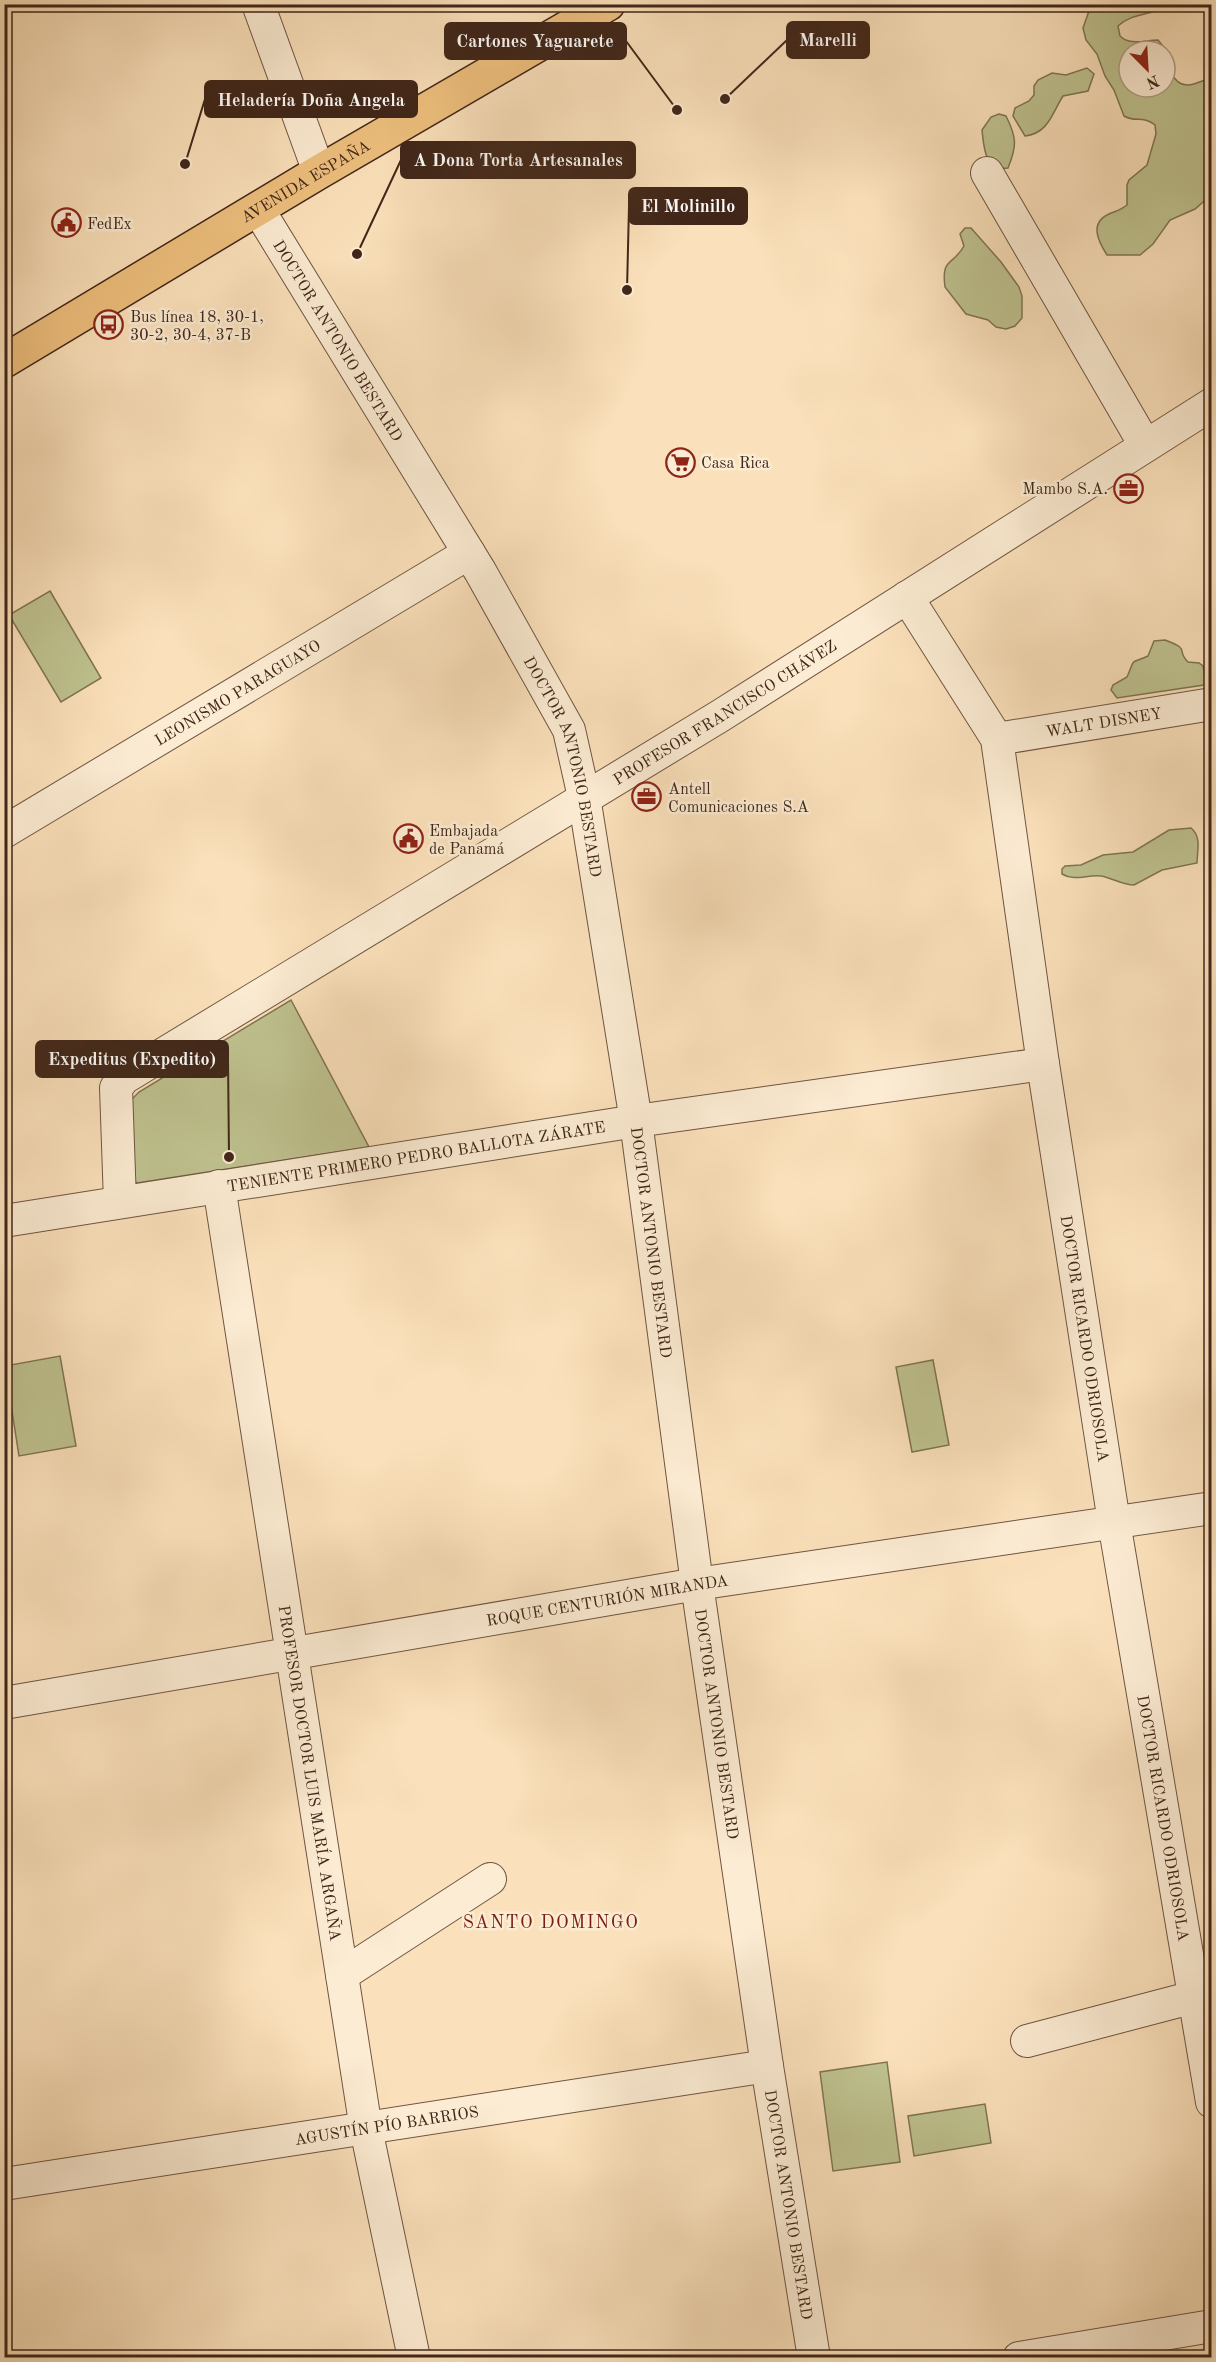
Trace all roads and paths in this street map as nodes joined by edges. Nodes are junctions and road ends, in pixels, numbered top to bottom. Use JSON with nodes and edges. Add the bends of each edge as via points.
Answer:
{"nodes":[{"id":1,"x":258,"y":4,"type":"edge"},
{"id":2,"x":609,"y":4,"type":"edge"},
{"id":3,"x":319,"y":172,"type":"junction"},
{"id":4,"x":987,"y":173,"type":"dead end"},
{"id":5,"x":258,"y":209,"type":"junction"},
{"id":6,"x":4,"y":360,"type":"edge"},
{"id":7,"x":1212,"y":404,"type":"edge"},
{"id":8,"x":1145,"y":445,"type":"junction"},
{"id":9,"x":469,"y":553,"type":"junction"},
{"id":10,"x":907,"y":597,"type":"junction"},
{"id":11,"x":1212,"y":704,"type":"edge"},
{"id":12,"x":997,"y":739,"type":"junction"},
{"id":13,"x":584,"y":796,"type":"junction"},
{"id":14,"x":4,"y":832,"type":"edge"},
{"id":15,"x":1043,"y":1064,"type":"junction"},
{"id":16,"x":636,"y":1121,"type":"junction"},
{"id":17,"x":219,"y":1186,"type":"junction"},
{"id":18,"x":120,"y":1203,"type":"junction"},
{"id":19,"x":4,"y":1221,"type":"edge"},
{"id":20,"x":1212,"y":1508,"type":"edge"},
{"id":21,"x":1114,"y":1522,"type":"junction"},
{"id":22,"x":698,"y":1584,"type":"junction"},
{"id":23,"x":292,"y":1655,"type":"junction"},
{"id":24,"x":4,"y":1703,"type":"edge"},
{"id":25,"x":489,"y":1880,"type":"dead end"},
{"id":26,"x":342,"y":1975,"type":"junction"},
{"id":27,"x":1194,"y":1997,"type":"junction"},
{"id":28,"x":1027,"y":2041,"type":"dead end"},
{"id":29,"x":768,"y":2066,"type":"junction"},
{"id":30,"x":1212,"y":2102,"type":"edge"},
{"id":31,"x":366,"y":2129,"type":"junction"},
{"id":32,"x":4,"y":2184,"type":"edge"},
{"id":33,"x":1212,"y":2326,"type":"edge"},
{"id":34,"x":414,"y":2358,"type":"edge"},
{"id":35,"x":814,"y":2358,"type":"edge"},
{"id":36,"x":1018,"y":2358,"type":"edge"}],
"edges":[{"from":1,"to":3,"type":"street"},
{"from":2,"to":3,"type":"main road","name":"AVENIDA ESPAÑA"},
{"from":3,"to":5,"type":"main road","name":"AVENIDA ESPAÑA"},
{"from":4,"to":8,"type":"street"},
{"from":5,"to":6,"type":"main road","name":"AVENIDA ESPAÑA"},
{"from":5,"to":9,"type":"street","name":"DOCTOR ANTONIO BESTARD"},
{"from":7,"to":8,"type":"street","name":"PROFESOR FRANCISCO CHÁVEZ"},
{"from":8,"to":10,"type":"street","name":"PROFESOR FRANCISCO CHÁVEZ"},
{"from":9,"to":13,"type":"street","name":"DOCTOR ANTONIO BESTARD","via":[[569,730]]},
{"from":9,"to":14,"type":"street","name":"LEONISMO PARAGUAYO"},
{"from":10,"to":12,"type":"street","name":"DOCTOR RICARDO ODRIOSOLA"},
{"from":10,"to":13,"type":"street","name":"PROFESOR FRANCISCO CHÁVEZ","via":[[720,716]]},
{"from":11,"to":12,"type":"street","name":"WALT DISNEY"},
{"from":12,"to":15,"type":"street","name":"DOCTOR RICARDO ODRIOSOLA"},
{"from":13,"to":16,"type":"street","name":"DOCTOR ANTONIO BESTARD"},
{"from":13,"to":18,"type":"street","name":"PROFESOR FRANCISCO CHÁVEZ","via":[[124,1078],[116,1088]]},
{"from":15,"to":16,"type":"street","name":"TENIENTE PRIMERO PEDRO BALLOTA ZÁRATE"},
{"from":15,"to":21,"type":"street","name":"DOCTOR RICARDO ODRIOSOLA"},
{"from":16,"to":17,"type":"street","name":"TENIENTE PRIMERO PEDRO BALLOTA ZÁRATE"},
{"from":16,"to":22,"type":"street","name":"DOCTOR ANTONIO BESTARD"},
{"from":17,"to":18,"type":"street","name":"TENIENTE PRIMERO PEDRO BALLOTA ZÁRATE"},
{"from":17,"to":23,"type":"street","name":"PROFESOR DOCTOR LUIS MARÍA ARGAÑA"},
{"from":18,"to":19,"type":"street","name":"TENIENTE PRIMERO PEDRO BALLOTA ZÁRATE"},
{"from":20,"to":21,"type":"street","name":"ROQUE CENTURIÓN MIRANDA"},
{"from":21,"to":22,"type":"street","name":"ROQUE CENTURIÓN MIRANDA"},
{"from":21,"to":27,"type":"street","name":"DOCTOR RICARDO ODRIOSOLA"},
{"from":22,"to":23,"type":"street","name":"ROQUE CENTURIÓN MIRANDA"},
{"from":22,"to":29,"type":"street","name":"DOCTOR ANTONIO BESTARD"},
{"from":23,"to":24,"type":"street","name":"ROQUE CENTURIÓN MIRANDA"},
{"from":23,"to":26,"type":"street","name":"PROFESOR DOCTOR LUIS MARÍA ARGAÑA"},
{"from":25,"to":26,"type":"street"},
{"from":26,"to":31,"type":"street","name":"PROFESOR DOCTOR LUIS MARÍA ARGAÑA"},
{"from":27,"to":28,"type":"street"},
{"from":27,"to":30,"type":"street","name":"DOCTOR RICARDO ODRIOSOLA"},
{"from":29,"to":31,"type":"street","name":"AGUSTÍN PÍO BARRIOS"},
{"from":29,"to":35,"type":"street","name":"DOCTOR ANTONIO BESTARD"},
{"from":31,"to":32,"type":"street","name":"AGUSTÍN PÍO BARRIOS"},
{"from":31,"to":34,"type":"street","name":"PROFESOR DOCTOR LUIS MARÍA ARGAÑA"},
{"from":33,"to":36,"type":"street"}]}
